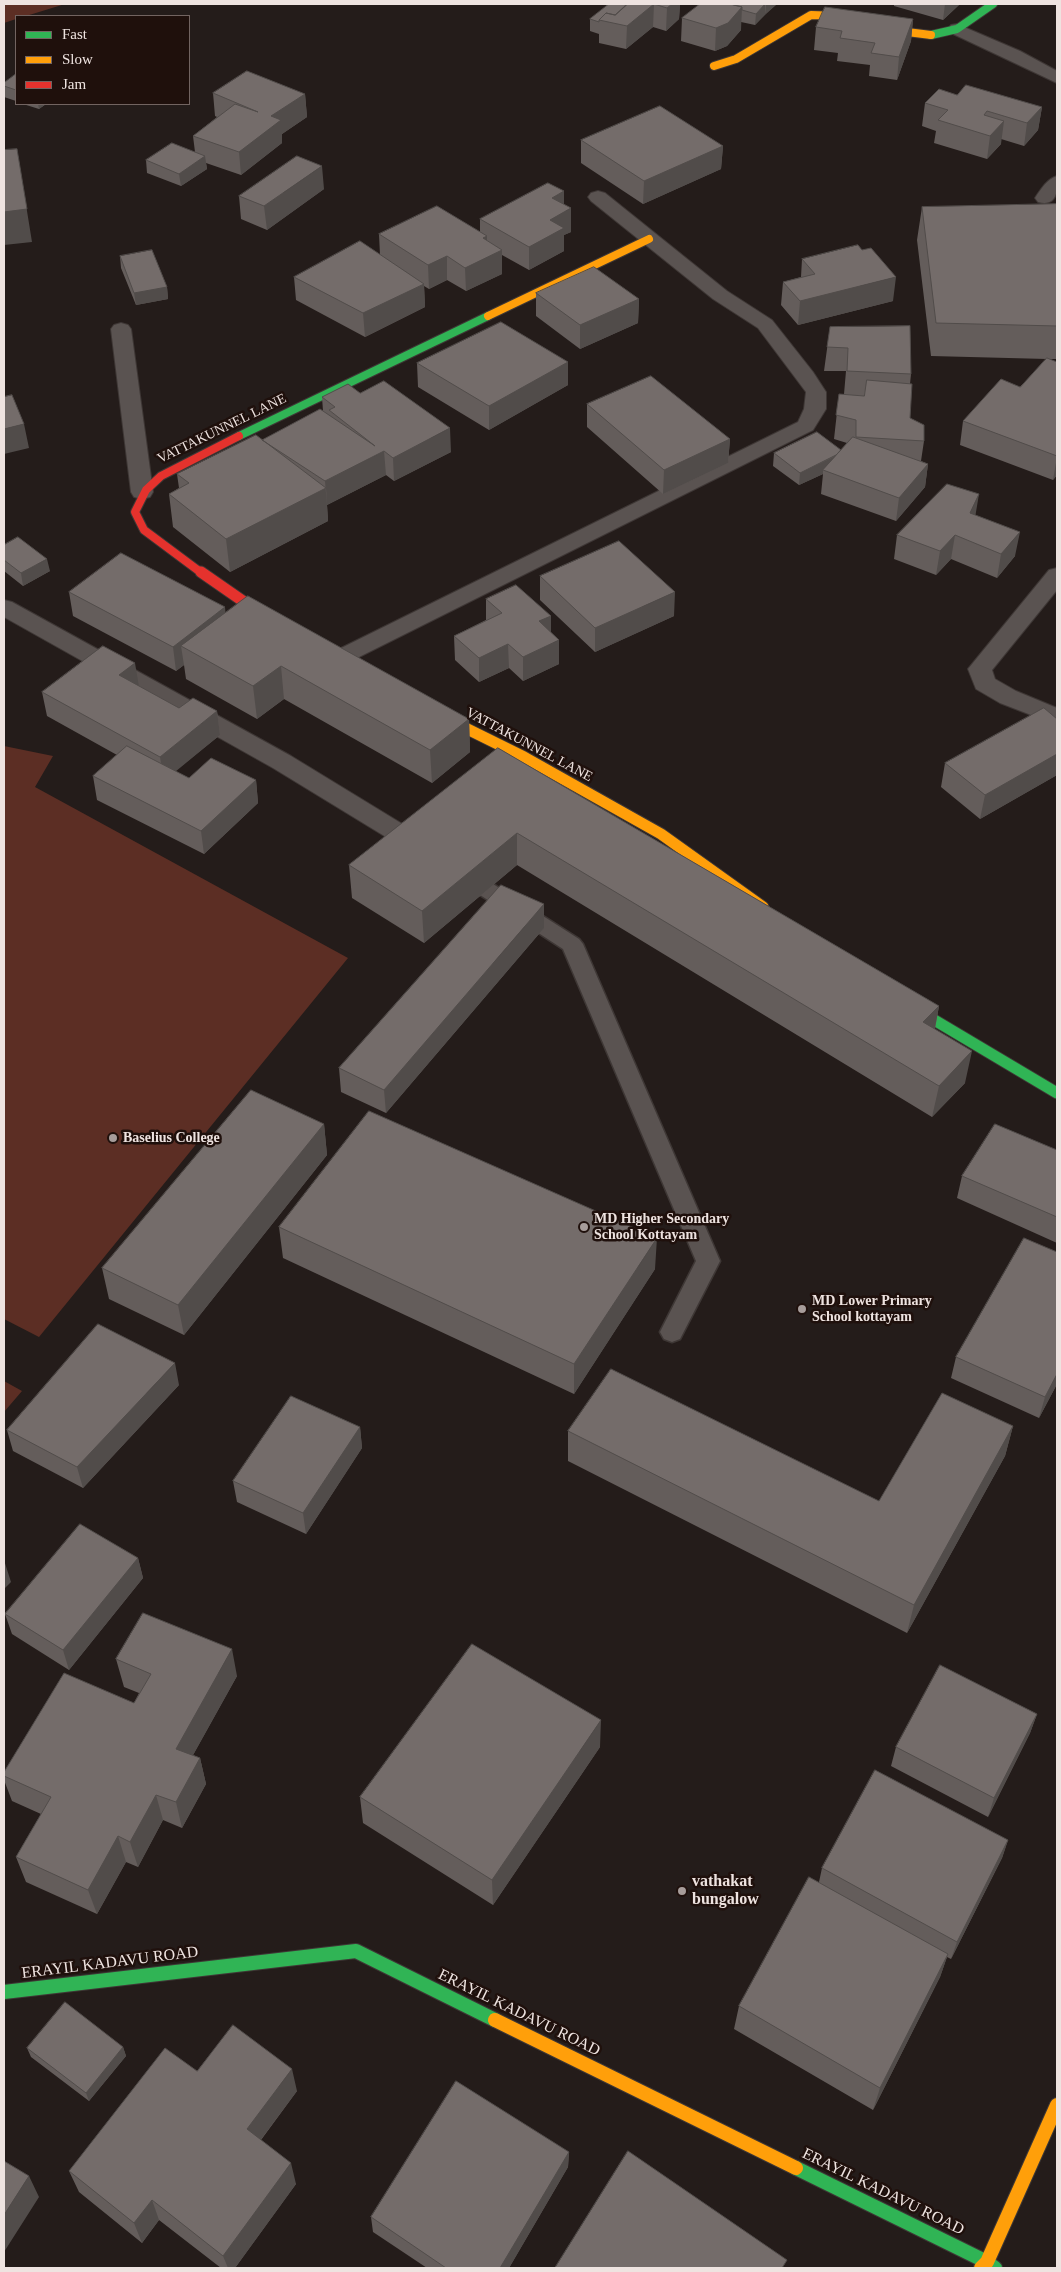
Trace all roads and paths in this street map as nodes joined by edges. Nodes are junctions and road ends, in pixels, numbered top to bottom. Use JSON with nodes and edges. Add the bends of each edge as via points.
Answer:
{"nodes":[{"id":1,"x":992,"y":4,"type":"edge"},
{"id":2,"x":956,"y":29,"type":"junction"},
{"id":3,"x":714,"y":66,"type":"dead end"},
{"id":4,"x":1057,"y":78,"type":"edge"},
{"id":5,"x":1057,"y":182,"type":"edge"},
{"id":6,"x":598,"y":197,"type":"dead end"},
{"id":7,"x":1045,"y":198,"type":"dead end"},
{"id":8,"x":649,"y":239,"type":"junction"},
{"id":9,"x":120,"y":329,"type":"dead end"},
{"id":10,"x":142,"y":492,"type":"junction"},
{"id":11,"x":1057,"y":575,"type":"edge"},
{"id":12,"x":4,"y":607,"type":"edge"},
{"id":13,"x":283,"y":629,"type":"edge"},
{"id":14,"x":335,"y":663,"type":"edge"},
{"id":15,"x":428,"y":709,"type":"edge"},
{"id":16,"x":1057,"y":717,"type":"edge"},
{"id":17,"x":403,"y":836,"type":"edge"},
{"id":18,"x":443,"y":862,"type":"edge"},
{"id":19,"x":772,"y":913,"type":"edge"},
{"id":20,"x":892,"y":995,"type":"edge"},
{"id":21,"x":1057,"y":1093,"type":"edge"},
{"id":22,"x":672,"y":1332,"type":"dead end"},
{"id":23,"x":4,"y":1992,"type":"edge"},
{"id":24,"x":1057,"y":2105,"type":"edge"},
{"id":25,"x":988,"y":2266,"type":"edge"}],
"edges":[{"from":1,"to":2,"type":"street"},
{"from":2,"to":3,"type":"street","via":[[934,35],[899,31],[840,16],[811,15],[736,59]]},
{"from":2,"to":4,"type":"street"},
{"from":5,"to":7,"type":"street"},
{"from":6,"to":8,"type":"street"},
{"from":8,"to":10,"type":"street","name":"VATTAKUNNEL LANE","via":[[176,467],[158,477]]},
{"from":8,"to":14,"type":"street","via":[[720,295],[766,324],[816,392],[815,409],[806,426]]},
{"from":9,"to":10,"type":"street"},
{"from":10,"to":13,"type":"street","via":[[135,512],[144,530]]},
{"from":11,"to":16,"type":"street","via":[[980,669],[984,683],[1008,697]]},
{"from":12,"to":17,"type":"street","via":[[282,762]]},
{"from":15,"to":19,"type":"street","name":"VATTAKUNNEL LANE","via":[[524,757],[660,834]]},
{"from":18,"to":22,"type":"lane","via":[[572,944],[708,1261]]},
{"from":20,"to":21,"type":"street"},
{"from":23,"to":25,"type":"street","name":"ERAYIL KADAVU ROAD","via":[[356,1951]]},
{"from":24,"to":25,"type":"street"}]}
